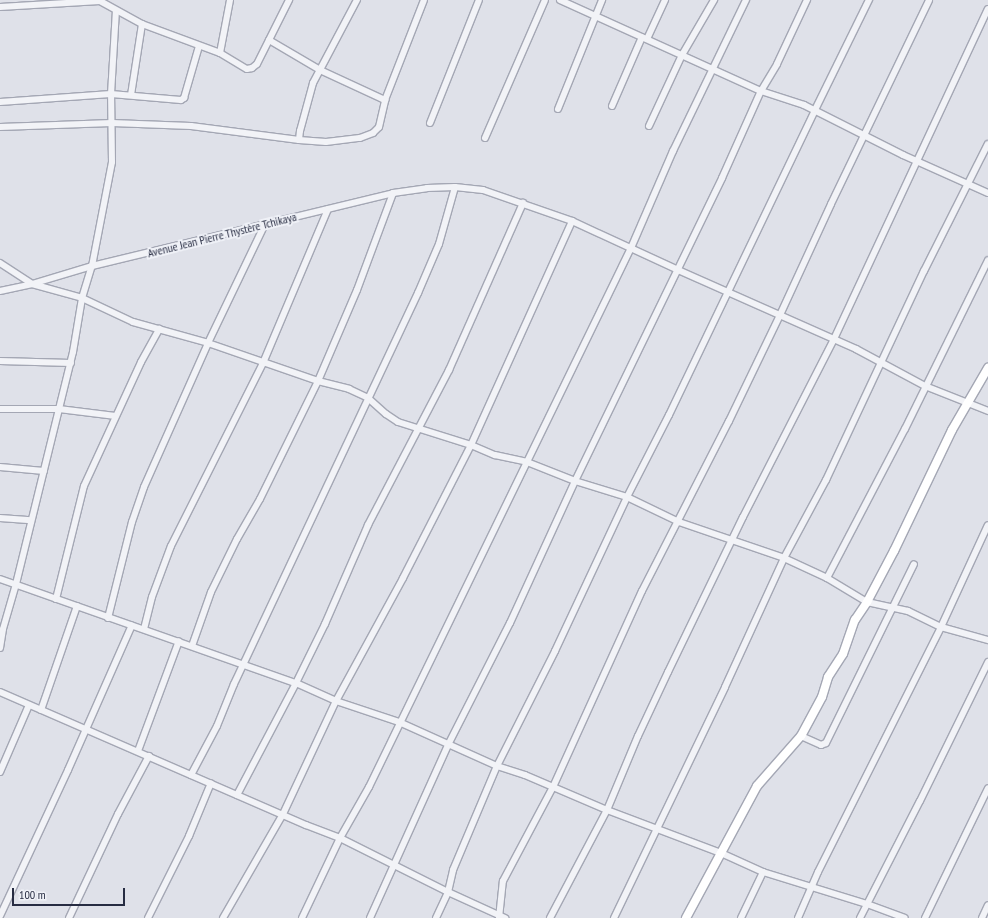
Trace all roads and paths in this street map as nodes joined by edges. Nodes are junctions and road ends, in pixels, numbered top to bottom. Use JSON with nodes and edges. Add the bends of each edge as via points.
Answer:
{"nodes":[{"id":1,"x":230,"y":0,"type":"edge"},
{"id":2,"x":289,"y":0,"type":"edge"},
{"id":3,"x":357,"y":0,"type":"edge"},
{"id":4,"x":424,"y":0,"type":"edge"},
{"id":5,"x":479,"y":0,"type":"edge"},
{"id":6,"x":545,"y":0,"type":"edge"},
{"id":7,"x":560,"y":0,"type":"edge"},
{"id":8,"x":602,"y":0,"type":"edge"},
{"id":9,"x":665,"y":0,"type":"edge"},
{"id":10,"x":714,"y":0,"type":"edge"},
{"id":11,"x":746,"y":0,"type":"edge"},
{"id":12,"x":807,"y":0,"type":"edge"},
{"id":13,"x":869,"y":0,"type":"edge"},
{"id":14,"x":929,"y":0,"type":"edge"},
{"id":15,"x":0,"y":7,"type":"edge"},
{"id":16,"x":988,"y":9,"type":"edge"},
{"id":17,"x":116,"y":11,"type":"junction"},
{"id":18,"x":595,"y":16,"type":"junction"},
{"id":19,"x":142,"y":24,"type":"junction"},
{"id":20,"x":644,"y":38,"type":"junction"},
{"id":21,"x":269,"y":40,"type":"junction"},
{"id":22,"x":199,"y":46,"type":"junction"},
{"id":23,"x":220,"y":53,"type":"junction"},
{"id":24,"x":682,"y":55,"type":"junction"},
{"id":25,"x":320,"y":70,"type":"junction"},
{"id":26,"x":714,"y":70,"type":"junction"},
{"id":27,"x":761,"y":91,"type":"junction"},
{"id":28,"x":111,"y":94,"type":"junction"},
{"id":29,"x":131,"y":95,"type":"junction"},
{"id":30,"x":385,"y":100,"type":"junction"},
{"id":31,"x":0,"y":102,"type":"edge"},
{"id":32,"x":612,"y":106,"type":"dead end"},
{"id":33,"x":558,"y":109,"type":"dead end"},
{"id":34,"x":815,"y":110,"type":"junction"},
{"id":35,"x":112,"y":123,"type":"junction"},
{"id":36,"x":430,"y":123,"type":"dead end"},
{"id":37,"x":0,"y":126,"type":"edge"},
{"id":38,"x":649,"y":126,"type":"dead end"},
{"id":39,"x":864,"y":137,"type":"junction"},
{"id":40,"x":485,"y":138,"type":"dead end"},
{"id":41,"x":300,"y":140,"type":"junction"},
{"id":42,"x":988,"y":144,"type":"edge"},
{"id":43,"x":916,"y":161,"type":"junction"},
{"id":44,"x":968,"y":183,"type":"junction"},
{"id":45,"x":455,"y":187,"type":"junction"},
{"id":46,"x":393,"y":193,"type":"junction"},
{"id":47,"x":988,"y":193,"type":"edge"},
{"id":48,"x":523,"y":203,"type":"junction"},
{"id":49,"x":328,"y":209,"type":"junction"},
{"id":50,"x":572,"y":221,"type":"junction"},
{"id":51,"x":265,"y":224,"type":"junction"},
{"id":52,"x":631,"y":248,"type":"junction"},
{"id":53,"x":988,"y":260,"type":"edge"},
{"id":54,"x":0,"y":263,"type":"edge"},
{"id":55,"x":92,"y":266,"type":"junction"},
{"id":56,"x":678,"y":270,"type":"junction"},
{"id":57,"x":32,"y":284,"type":"junction"},
{"id":58,"x":0,"y":291,"type":"edge"},
{"id":59,"x":728,"y":292,"type":"junction"},
{"id":60,"x":82,"y":298,"type":"junction"},
{"id":61,"x":780,"y":315,"type":"junction"},
{"id":62,"x":159,"y":329,"type":"junction"},
{"id":63,"x":834,"y":339,"type":"junction"},
{"id":64,"x":208,"y":343,"type":"junction"},
{"id":65,"x":0,"y":361,"type":"edge"},
{"id":66,"x":880,"y":362,"type":"junction"},
{"id":67,"x":71,"y":363,"type":"junction"},
{"id":68,"x":263,"y":363,"type":"junction"},
{"id":69,"x":988,"y":368,"type":"edge"},
{"id":70,"x":318,"y":381,"type":"junction"},
{"id":71,"x":926,"y":386,"type":"junction"},
{"id":72,"x":368,"y":398,"type":"junction"},
{"id":73,"x":969,"y":402,"type":"junction"},
{"id":74,"x":0,"y":409,"type":"edge"},
{"id":75,"x":59,"y":409,"type":"junction"},
{"id":76,"x":988,"y":411,"type":"edge"},
{"id":77,"x":116,"y":416,"type":"junction"},
{"id":78,"x":418,"y":430,"type":"junction"},
{"id":79,"x":471,"y":445,"type":"junction"},
{"id":80,"x":527,"y":462,"type":"junction"},
{"id":81,"x":0,"y":467,"type":"edge"},
{"id":82,"x":44,"y":471,"type":"junction"},
{"id":83,"x":576,"y":480,"type":"junction"},
{"id":84,"x":627,"y":497,"type":"junction"},
{"id":85,"x":0,"y":518,"type":"edge"},
{"id":86,"x":31,"y":520,"type":"junction"},
{"id":87,"x":679,"y":522,"type":"junction"},
{"id":88,"x":988,"y":525,"type":"edge"},
{"id":89,"x":733,"y":539,"type":"junction"},
{"id":90,"x":784,"y":558,"type":"junction"},
{"id":91,"x":914,"y":564,"type":"dead end"},
{"id":92,"x":827,"y":578,"type":"junction"},
{"id":93,"x":0,"y":579,"type":"edge"},
{"id":94,"x":16,"y":584,"type":"junction"},
{"id":95,"x":56,"y":598,"type":"junction"},
{"id":96,"x":867,"y":602,"type":"junction"},
{"id":97,"x":77,"y":606,"type":"junction"},
{"id":98,"x":894,"y":609,"type":"junction"},
{"id":99,"x":108,"y":618,"type":"junction"},
{"id":100,"x":132,"y":625,"type":"junction"},
{"id":101,"x":941,"y":626,"type":"junction"},
{"id":102,"x":144,"y":629,"type":"junction"},
{"id":103,"x":988,"y":640,"type":"edge"},
{"id":104,"x":179,"y":642,"type":"junction"},
{"id":105,"x":192,"y":646,"type":"junction"},
{"id":106,"x":0,"y":648,"type":"edge"},
{"id":107,"x":988,"y":662,"type":"edge"},
{"id":108,"x":244,"y":665,"type":"junction"},
{"id":109,"x":296,"y":683,"type":"junction"},
{"id":110,"x":0,"y":692,"type":"edge"},
{"id":111,"x":336,"y":701,"type":"junction"},
{"id":112,"x":29,"y":705,"type":"junction"},
{"id":113,"x":42,"y":710,"type":"junction"},
{"id":114,"x":399,"y":722,"type":"junction"},
{"id":115,"x":85,"y":728,"type":"junction"},
{"id":116,"x":801,"y":736,"type":"junction"},
{"id":117,"x":448,"y":745,"type":"junction"},
{"id":118,"x":138,"y":751,"type":"junction"},
{"id":119,"x":149,"y":756,"type":"junction"},
{"id":120,"x":497,"y":766,"type":"junction"},
{"id":121,"x":0,"y":772,"type":"edge"},
{"id":122,"x":191,"y":775,"type":"junction"},
{"id":123,"x":211,"y":783,"type":"junction"},
{"id":124,"x":553,"y":787,"type":"junction"},
{"id":125,"x":988,"y":788,"type":"edge"},
{"id":126,"x":237,"y":794,"type":"junction"},
{"id":127,"x":607,"y":810,"type":"junction"},
{"id":128,"x":283,"y":814,"type":"junction"},
{"id":129,"x":657,"y":829,"type":"junction"},
{"id":130,"x":340,"y":838,"type":"junction"},
{"id":131,"x":721,"y":853,"type":"junction"},
{"id":132,"x":395,"y":864,"type":"junction"},
{"id":133,"x":763,"y":872,"type":"junction"},
{"id":134,"x":812,"y":887,"type":"junction"},
{"id":135,"x":448,"y":892,"type":"junction"},
{"id":136,"x":867,"y":904,"type":"junction"},
{"id":137,"x":988,"y":905,"type":"edge"},
{"id":138,"x":0,"y":916,"type":"edge"},
{"id":139,"x":501,"y":917,"type":"edge"},
{"id":140,"x":69,"y":918,"type":"edge"},
{"id":141,"x":148,"y":918,"type":"edge"},
{"id":142,"x":223,"y":918,"type":"edge"},
{"id":143,"x":302,"y":918,"type":"edge"},
{"id":144,"x":370,"y":918,"type":"edge"},
{"id":145,"x":436,"y":918,"type":"edge"},
{"id":146,"x":550,"y":918,"type":"edge"},
{"id":147,"x":614,"y":918,"type":"edge"},
{"id":148,"x":686,"y":918,"type":"edge"},
{"id":149,"x":741,"y":918,"type":"edge"},
{"id":150,"x":798,"y":918,"type":"edge"},
{"id":151,"x":860,"y":918,"type":"edge"},
{"id":152,"x":905,"y":918,"type":"edge"},
{"id":153,"x":925,"y":918,"type":"edge"},
{"id":154,"x":982,"y":918,"type":"edge"}],
"edges":[{"from":1,"to":23,"type":"street"},
{"from":2,"to":21,"type":"street"},
{"from":3,"to":25,"type":"street"},
{"from":4,"to":30,"type":"street"},
{"from":5,"to":36,"type":"street"},
{"from":6,"to":40,"type":"street"},
{"from":7,"to":18,"type":"street"},
{"from":8,"to":18,"type":"street"},
{"from":9,"to":20,"type":"street"},
{"from":10,"to":24,"type":"street"},
{"from":11,"to":26,"type":"street"},
{"from":12,"to":27,"type":"street","via":[[777,64]]},
{"from":13,"to":34,"type":"street"},
{"from":14,"to":39,"type":"street"},
{"from":15,"to":17,"type":"street","via":[[100,1]]},
{"from":16,"to":43,"type":"street","via":[[950,94]]},
{"from":17,"to":19,"type":"street"},
{"from":17,"to":28,"type":"street"},
{"from":18,"to":20,"type":"street"},
{"from":18,"to":33,"type":"street"},
{"from":19,"to":22,"type":"street"},
{"from":19,"to":29,"type":"street"},
{"from":20,"to":24,"type":"street"},
{"from":20,"to":32,"type":"street"},
{"from":21,"to":23,"type":"street","via":[[257,64],[252,68],[247,69]]},
{"from":21,"to":25,"type":"street"},
{"from":22,"to":23,"type":"street"},
{"from":22,"to":29,"type":"street","via":[[184,98],[178,100]]},
{"from":24,"to":26,"type":"street"},
{"from":24,"to":38,"type":"street"},
{"from":25,"to":30,"type":"street"},
{"from":25,"to":41,"type":"street","via":[[305,108]]},
{"from":26,"to":27,"type":"street"},
{"from":26,"to":52,"type":"street","via":[[673,151]]},
{"from":27,"to":34,"type":"street"},
{"from":27,"to":56,"type":"street"},
{"from":28,"to":29,"type":"street"},
{"from":28,"to":31,"type":"street"},
{"from":28,"to":35,"type":"street"},
{"from":30,"to":41,"type":"street","via":[[379,127],[373,133],[360,138],[326,142]]},
{"from":34,"to":39,"type":"street"},
{"from":34,"to":59,"type":"street"},
{"from":35,"to":37,"type":"street"},
{"from":35,"to":41,"type":"street","via":[[191,126]]},
{"from":35,"to":55,"type":"street","via":[[112,162]]},
{"from":39,"to":43,"type":"street"},
{"from":39,"to":61,"type":"street"},
{"from":42,"to":44,"type":"street"},
{"from":43,"to":44,"type":"street"},
{"from":43,"to":63,"type":"street"},
{"from":44,"to":47,"type":"street"},
{"from":44,"to":66,"type":"street"},
{"from":45,"to":46,"type":"street","name":"Avenue Jean Pierre Thystère Tchikaya"},
{"from":45,"to":48,"type":"street","name":"Avenue Jean Pierre Thystère Tchikaya","via":[[483,190]]},
{"from":45,"to":72,"type":"street","via":[[439,244]]},
{"from":46,"to":49,"type":"street","name":"Avenue Jean Pierre Thystère Tchikaya"},
{"from":46,"to":70,"type":"street","via":[[357,290]]},
{"from":48,"to":50,"type":"street","name":"Avenue Jean Pierre Thystère Tchikaya"},
{"from":48,"to":78,"type":"street","via":[[449,370]]},
{"from":49,"to":51,"type":"street","name":"Avenue Jean Pierre Thystère Tchikaya"},
{"from":49,"to":68,"type":"street"},
{"from":50,"to":52,"type":"street","name":"Avenue Jean Pierre Thystère Tchikaya"},
{"from":50,"to":79,"type":"street"},
{"from":51,"to":55,"type":"street","name":"Avenue Jean Pierre Thystère Tchikaya"},
{"from":51,"to":64,"type":"street"},
{"from":52,"to":56,"type":"street","name":"Avenue Jean Pierre Thystère Tchikaya"},
{"from":52,"to":80,"type":"street"},
{"from":53,"to":71,"type":"street"},
{"from":54,"to":57,"type":"street"},
{"from":55,"to":57,"type":"street","name":"Avenue Jean Pierre Thystère Tchikaya"},
{"from":55,"to":60,"type":"street"},
{"from":56,"to":59,"type":"street","name":"Avenue Jean Pierre Thystère Tchikaya"},
{"from":56,"to":83,"type":"street"},
{"from":57,"to":58,"type":"street","name":"Avenue Jean Pierre Thystère Tchikaya"},
{"from":57,"to":60,"type":"street"},
{"from":59,"to":61,"type":"street","name":"Avenue Jean Pierre Thystère Tchikaya"},
{"from":59,"to":84,"type":"street"},
{"from":60,"to":62,"type":"street","via":[[133,322]]},
{"from":60,"to":67,"type":"street"},
{"from":61,"to":63,"type":"street","name":"Avenue Jean Pierre Thystère Tchikaya"},
{"from":61,"to":87,"type":"street"},
{"from":62,"to":64,"type":"street"},
{"from":62,"to":77,"type":"street"},
{"from":63,"to":66,"type":"street","name":"Avenue Jean Pierre Thystère Tchikaya"},
{"from":63,"to":89,"type":"street"},
{"from":64,"to":68,"type":"street"},
{"from":64,"to":99,"type":"street","via":[[144,487],[132,522]]},
{"from":65,"to":67,"type":"street"},
{"from":66,"to":71,"type":"street","name":"Avenue Jean Pierre Thystère Tchikaya"},
{"from":66,"to":90,"type":"street","via":[[826,480]]},
{"from":67,"to":75,"type":"street"},
{"from":68,"to":70,"type":"street"},
{"from":68,"to":102,"type":"street","via":[[171,546],[152,597]]},
{"from":69,"to":73,"type":"street"},
{"from":70,"to":72,"type":"street","via":[[349,389]]},
{"from":70,"to":105,"type":"street","via":[[211,592]]},
{"from":71,"to":73,"type":"street","name":"Avenue Jean Pierre Thystère Tchikaya"},
{"from":71,"to":92,"type":"street","via":[[861,517]]},
{"from":72,"to":78,"type":"street","via":[[398,422]]},
{"from":72,"to":108,"type":"street"},
{"from":73,"to":76,"type":"street","name":"Avenue Jean Pierre Thystère Tchikaya"},
{"from":73,"to":96,"type":"street","via":[[952,430]]},
{"from":74,"to":75,"type":"street"},
{"from":75,"to":77,"type":"street"},
{"from":75,"to":82,"type":"street"},
{"from":77,"to":95,"type":"street","via":[[84,486]]},
{"from":78,"to":79,"type":"street"},
{"from":78,"to":109,"type":"street","via":[[368,525]]},
{"from":79,"to":80,"type":"street","via":[[495,455]]},
{"from":79,"to":111,"type":"street"},
{"from":80,"to":83,"type":"street"},
{"from":80,"to":114,"type":"street"},
{"from":81,"to":82,"type":"street"},
{"from":82,"to":86,"type":"street"},
{"from":83,"to":84,"type":"street"},
{"from":83,"to":117,"type":"street","via":[[510,623]]},
{"from":84,"to":87,"type":"street"},
{"from":84,"to":120,"type":"street","via":[[555,651]]},
{"from":85,"to":86,"type":"street"},
{"from":86,"to":94,"type":"street"},
{"from":87,"to":89,"type":"street"},
{"from":87,"to":124,"type":"street","via":[[642,591]]},
{"from":88,"to":101,"type":"street"},
{"from":89,"to":90,"type":"street"},
{"from":89,"to":127,"type":"street","via":[[638,736]]},
{"from":90,"to":92,"type":"street"},
{"from":90,"to":129,"type":"street"},
{"from":91,"to":98,"type":"street"},
{"from":92,"to":96,"type":"street"},
{"from":93,"to":94,"type":"street"},
{"from":94,"to":95,"type":"street"},
{"from":94,"to":106,"type":"street"},
{"from":95,"to":97,"type":"street"},
{"from":96,"to":98,"type":"street"},
{"from":96,"to":116,"type":"street","via":[[855,620],[843,654],[828,677],[822,697]]},
{"from":97,"to":99,"type":"street"},
{"from":97,"to":113,"type":"street"},
{"from":98,"to":101,"type":"street","via":[[908,611]]},
{"from":98,"to":116,"type":"street","via":[[826,743],[821,745]]},
{"from":99,"to":100,"type":"street"},
{"from":100,"to":102,"type":"street"},
{"from":100,"to":115,"type":"street"},
{"from":101,"to":103,"type":"street"},
{"from":101,"to":134,"type":"street"},
{"from":102,"to":104,"type":"street"},
{"from":104,"to":105,"type":"street"},
{"from":104,"to":118,"type":"street"},
{"from":105,"to":108,"type":"street"},
{"from":107,"to":136,"type":"street"},
{"from":108,"to":109,"type":"street"},
{"from":108,"to":122,"type":"street"},
{"from":109,"to":111,"type":"street"},
{"from":109,"to":126,"type":"street"},
{"from":110,"to":112,"type":"street"},
{"from":111,"to":114,"type":"street"},
{"from":111,"to":128,"type":"street"},
{"from":112,"to":113,"type":"street"},
{"from":112,"to":121,"type":"street"},
{"from":113,"to":115,"type":"street"},
{"from":114,"to":117,"type":"street"},
{"from":114,"to":130,"type":"street","via":[[369,787]]},
{"from":115,"to":118,"type":"street"},
{"from":115,"to":138,"type":"street"},
{"from":116,"to":131,"type":"street","via":[[757,786]]},
{"from":117,"to":120,"type":"street"},
{"from":117,"to":132,"type":"street"},
{"from":118,"to":119,"type":"street"},
{"from":119,"to":122,"type":"street"},
{"from":119,"to":140,"type":"street","via":[[118,814]]},
{"from":120,"to":124,"type":"street"},
{"from":120,"to":135,"type":"street","via":[[453,870]]},
{"from":122,"to":123,"type":"street"},
{"from":123,"to":126,"type":"street"},
{"from":123,"to":141,"type":"street","via":[[189,836]]},
{"from":124,"to":127,"type":"street"},
{"from":124,"to":139,"type":"street","via":[[503,881]]},
{"from":125,"to":153,"type":"street"},
{"from":126,"to":128,"type":"street"},
{"from":127,"to":129,"type":"street"},
{"from":127,"to":146,"type":"street"},
{"from":128,"to":130,"type":"street"},
{"from":128,"to":142,"type":"street"},
{"from":129,"to":131,"type":"street"},
{"from":129,"to":147,"type":"street"},
{"from":130,"to":132,"type":"street"},
{"from":130,"to":143,"type":"street"},
{"from":131,"to":133,"type":"street"},
{"from":131,"to":148,"type":"street"},
{"from":132,"to":135,"type":"street"},
{"from":132,"to":144,"type":"street"},
{"from":133,"to":134,"type":"street"},
{"from":133,"to":149,"type":"street"},
{"from":134,"to":136,"type":"street"},
{"from":134,"to":150,"type":"street"},
{"from":135,"to":139,"type":"street"},
{"from":135,"to":145,"type":"street"},
{"from":136,"to":151,"type":"street"},
{"from":136,"to":152,"type":"street"},
{"from":137,"to":154,"type":"street"}]}
